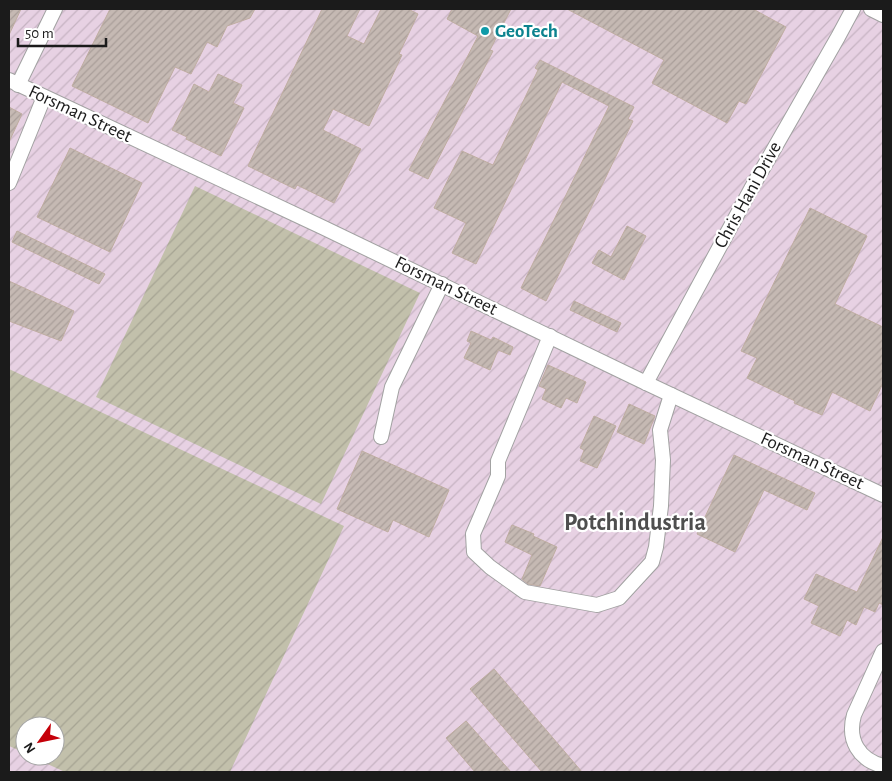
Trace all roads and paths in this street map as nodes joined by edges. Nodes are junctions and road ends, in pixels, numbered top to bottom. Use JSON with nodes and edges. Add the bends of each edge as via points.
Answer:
{"nodes":[{"id":1,"x":55,"y":9,"type":"edge"},
{"id":2,"x":853,"y":9,"type":"edge"},
{"id":3,"x":871,"y":9,"type":"edge"},
{"id":4,"x":883,"y":15,"type":"edge"},
{"id":5,"x":14,"y":83,"type":"edge"},
{"id":6,"x":44,"y":97,"type":"junction"},
{"id":7,"x":9,"y":183,"type":"edge"},
{"id":8,"x":442,"y":284,"type":"junction"},
{"id":9,"x":550,"y":336,"type":"junction"},
{"id":10,"x":646,"y":383,"type":"junction"},
{"id":11,"x":672,"y":395,"type":"junction"},
{"id":12,"x":381,"y":437,"type":"dead end"},
{"id":13,"x":883,"y":494,"type":"edge"},
{"id":14,"x":883,"y":651,"type":"edge"},
{"id":15,"x":883,"y":766,"type":"edge"}],
"edges":[{"from":1,"to":5,"type":"street"},
{"from":2,"to":10,"type":"street","name":"Chris Hani Drive"},
{"from":3,"to":4,"type":"street"},
{"from":5,"to":6,"type":"street","name":"Forsman Street"},
{"from":6,"to":7,"type":"street"},
{"from":6,"to":8,"type":"street","name":"Forsman Street"},
{"from":8,"to":9,"type":"street","name":"Forsman Street"},
{"from":8,"to":12,"type":"street","via":[[392,387]]},
{"from":9,"to":10,"type":"street","name":"Forsman Street"},
{"from":9,"to":11,"type":"street","via":[[498,461],[498,476],[473,534],[474,552],[525,592],[597,605],[619,598],[652,562],[661,506],[663,460],[660,430]]},
{"from":10,"to":11,"type":"street","name":"Forsman Street"},
{"from":11,"to":13,"type":"street","name":"Forsman Street"},
{"from":14,"to":15,"type":"street","via":[[854,716],[851,734],[860,753],[874,764]]}]}
